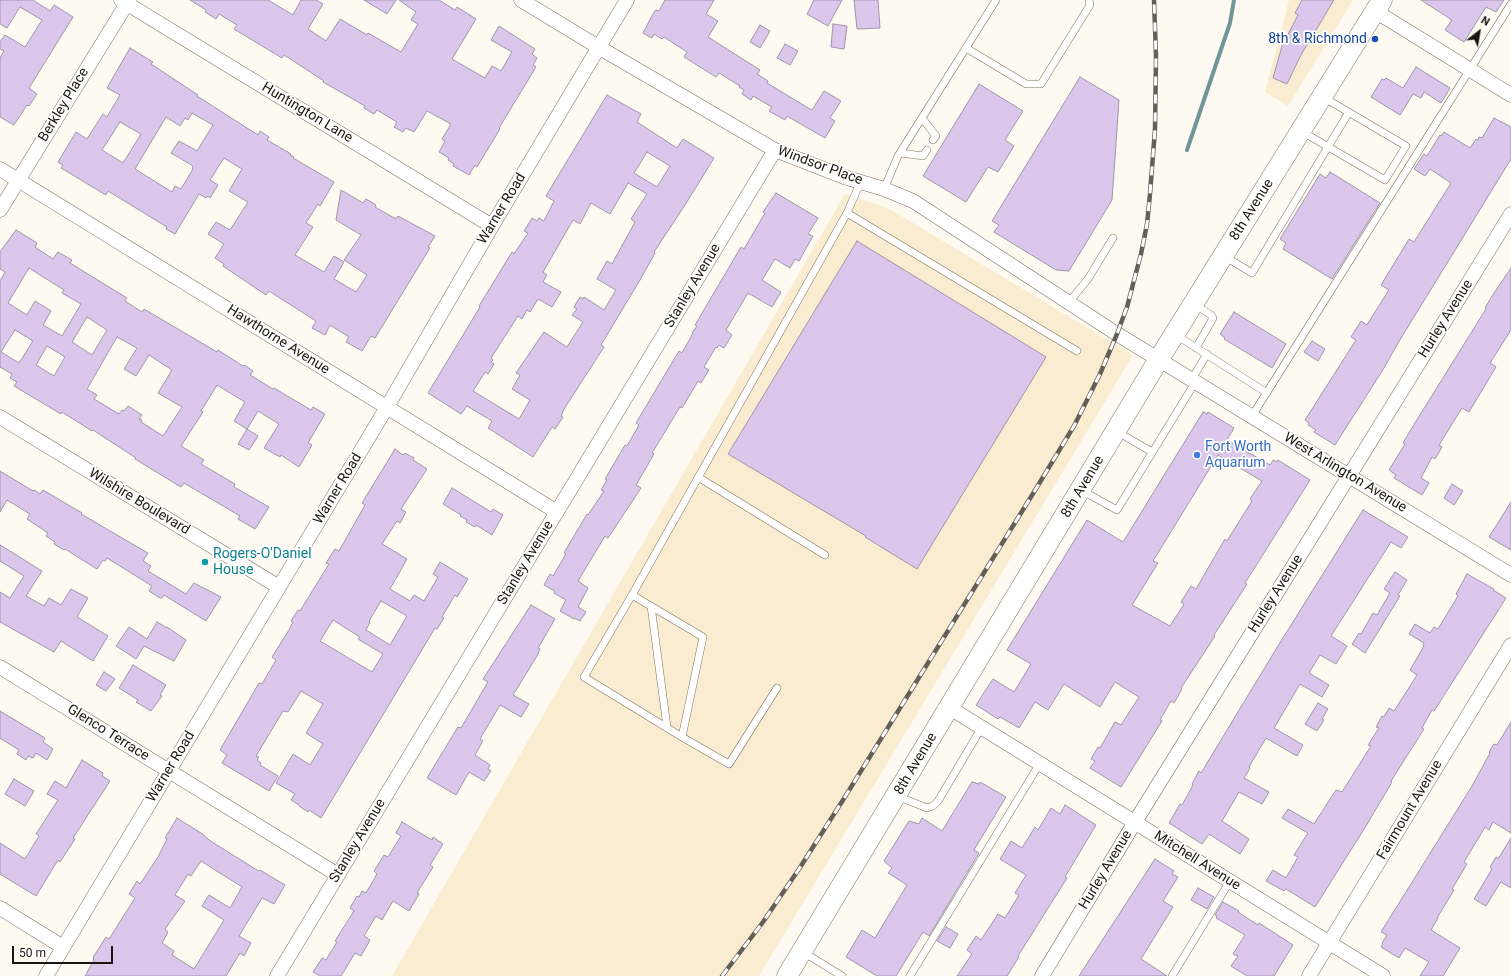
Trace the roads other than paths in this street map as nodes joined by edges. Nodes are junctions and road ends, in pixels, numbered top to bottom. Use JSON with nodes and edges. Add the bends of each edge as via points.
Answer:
{"nodes":[{"id":1,"x":521,"y":0,"type":"edge"},
{"id":2,"x":627,"y":0,"type":"edge"},
{"id":3,"x":996,"y":0,"type":"edge"},
{"id":4,"x":1089,"y":0,"type":"edge"},
{"id":5,"x":125,"y":1,"type":"edge"},
{"id":6,"x":1511,"y":4,"type":"edge"},
{"id":7,"x":1379,"y":6,"type":"edge"},
{"id":8,"x":600,"y":48,"type":"junction"},
{"id":9,"x":966,"y":48,"type":"junction"},
{"id":10,"x":1469,"y":69,"type":"junction"},
{"id":11,"x":1511,"y":95,"type":"edge"},
{"id":12,"x":1322,"y":96,"type":"junction"},
{"id":13,"x":1349,"y":112,"type":"junction"},
{"id":14,"x":922,"y":118,"type":"junction"},
{"id":15,"x":1301,"y":131,"type":"junction"},
{"id":16,"x":933,"y":140,"type":"dead end"},
{"id":17,"x":1328,"y":147,"type":"junction"},
{"id":18,"x":775,"y":150,"type":"junction"},
{"id":19,"x":927,"y":150,"type":"dead end"},
{"id":20,"x":900,"y":152,"type":"junction"},
{"id":21,"x":0,"y":169,"type":"edge"},
{"id":22,"x":18,"y":180,"type":"junction"},
{"id":23,"x":861,"y":181,"type":"junction"},
{"id":24,"x":884,"y":189,"type":"junction"},
{"id":25,"x":0,"y":210,"type":"edge"},
{"id":26,"x":847,"y":213,"type":"junction"},
{"id":27,"x":1511,"y":214,"type":"edge"},
{"id":28,"x":492,"y":226,"type":"junction"},
{"id":29,"x":1113,"y":238,"type":"dead end"},
{"id":30,"x":1224,"y":255,"type":"junction"},
{"id":31,"x":1069,"y":302,"type":"junction"},
{"id":32,"x":1193,"y":304,"type":"junction"},
{"id":33,"x":1117,"y":334,"type":"joint"},
{"id":34,"x":1175,"y":334,"type":"junction"},
{"id":35,"x":1196,"y":348,"type":"junction"},
{"id":36,"x":1077,"y":351,"type":"dead end"},
{"id":37,"x":1207,"y":354,"type":"junction"},
{"id":38,"x":1159,"y":359,"type":"junction"},
{"id":39,"x":1194,"y":380,"type":"junction"},
{"id":40,"x":1267,"y":393,"type":"junction"},
{"id":41,"x":387,"y":407,"type":"junction"},
{"id":42,"x":1252,"y":416,"type":"junction"},
{"id":43,"x":0,"y":417,"type":"edge"},
{"id":44,"x":1116,"y":430,"type":"junction"},
{"id":45,"x":1152,"y":452,"type":"junction"},
{"id":46,"x":1349,"y":476,"type":"junction"},
{"id":47,"x":698,"y":477,"type":"junction"},
{"id":48,"x":1080,"y":490,"type":"junction"},
{"id":49,"x":557,"y":512,"type":"junction"},
{"id":50,"x":825,"y":555,"type":"dead end"},
{"id":51,"x":1511,"y":575,"type":"edge"},
{"id":52,"x":279,"y":587,"type":"junction"},
{"id":53,"x":632,"y":595,"type":"junction"},
{"id":54,"x":651,"y":606,"type":"junction"},
{"id":55,"x":1511,"y":644,"type":"edge"},
{"id":56,"x":0,"y":667,"type":"edge"},
{"id":57,"x":777,"y":688,"type":"dead end"},
{"id":58,"x":950,"y":708,"type":"junction"},
{"id":59,"x":667,"y":727,"type":"junction"},
{"id":60,"x":982,"y":728,"type":"junction"},
{"id":61,"x":682,"y":737,"type":"junction"},
{"id":62,"x":1040,"y":763,"type":"junction"},
{"id":63,"x":169,"y":771,"type":"junction"},
{"id":64,"x":897,"y":796,"type":"junction"},
{"id":65,"x":1135,"y":822,"type":"junction"},
{"id":66,"x":338,"y":875,"type":"junction"},
{"id":67,"x":1230,"y":881,"type":"junction"},
{"id":68,"x":0,"y":908,"type":"edge"},
{"id":69,"x":1329,"y":943,"type":"junction"},
{"id":70,"x":64,"y":947,"type":"junction"},
{"id":71,"x":802,"y":952,"type":"junction"},
{"id":72,"x":46,"y":976,"type":"edge"},
{"id":73,"x":277,"y":976,"type":"edge"},
{"id":74,"x":787,"y":976,"type":"edge"},
{"id":75,"x":842,"y":976,"type":"edge"},
{"id":76,"x":910,"y":976,"type":"edge"},
{"id":77,"x":1042,"y":976,"type":"edge"},
{"id":78,"x":1172,"y":976,"type":"edge"},
{"id":79,"x":1309,"y":976,"type":"edge"},
{"id":80,"x":1383,"y":976,"type":"edge"}],
"edges":[{"from":1,"to":8,"type":"street","name":"Windsor Place"},
{"from":2,"to":8,"type":"street","name":"Warner Road"},
{"from":3,"to":9,"type":"lane"},
{"from":4,"to":9,"type":"lane","via":[[1090,5],[1041,84],[1026,84]]},
{"from":5,"to":22,"type":"street","name":"Berkley Place"},
{"from":5,"to":28,"type":"street","name":"Huntington Lane"},
{"from":6,"to":10,"type":"lane"},
{"from":7,"to":10,"type":"street"},
{"from":7,"to":12,"type":"main road","name":"8th Avenue"},
{"from":8,"to":18,"type":"street","name":"Windsor Place"},
{"from":8,"to":28,"type":"street","name":"Warner Road"},
{"from":9,"to":14,"type":"lane"},
{"from":10,"to":11,"type":"street"},
{"from":10,"to":40,"type":"lane"},
{"from":12,"to":13,"type":"lane"},
{"from":12,"to":15,"type":"main road","name":"8th Avenue"},
{"from":13,"to":17,"type":"lane"},
{"from":13,"to":17,"type":"lane","via":[[1406,146],[1385,180]]},
{"from":14,"to":16,"type":"lane","via":[[936,136]]},
{"from":14,"to":20,"type":"lane"},
{"from":15,"to":17,"type":"lane"},
{"from":15,"to":30,"type":"main road","name":"8th Avenue"},
{"from":17,"to":30,"type":"lane","via":[[1252,273]]},
{"from":18,"to":23,"type":"street","name":"Windsor Place","via":[[844,177]]},
{"from":18,"to":49,"type":"street","name":"Stanley Avenue"},
{"from":19,"to":20,"type":"lane","via":[[923,156]]},
{"from":20,"to":24,"type":"lane"},
{"from":21,"to":22,"type":"street","name":"Hawthorne Avenue"},
{"from":22,"to":25,"type":"street","name":"Berkley Place"},
{"from":22,"to":41,"type":"street","name":"Hawthorne Avenue"},
{"from":23,"to":24,"type":"street","name":"Windsor Place"},
{"from":23,"to":26,"type":"lane"},
{"from":24,"to":31,"type":"street","name":"Windsor Place","via":[[913,201]]},
{"from":26,"to":36,"type":"lane"},
{"from":26,"to":47,"type":"lane"},
{"from":27,"to":46,"type":"street","name":"Hurley Avenue"},
{"from":28,"to":41,"type":"street","name":"Warner Road"},
{"from":29,"to":31,"type":"lane","via":[[1088,279]]},
{"from":30,"to":32,"type":"main road","name":"8th Avenue"},
{"from":31,"to":33,"type":"street","name":"Windsor Place"},
{"from":32,"to":34,"type":"main road","name":"8th Avenue"},
{"from":32,"to":35,"type":"lane","via":[[1213,318]]},
{"from":33,"to":38,"type":"street","name":"West Arlington Avenue"},
{"from":34,"to":35,"type":"lane"},
{"from":34,"to":38,"type":"main road","name":"8th Avenue"},
{"from":35,"to":37,"type":"lane"},
{"from":37,"to":39,"type":"lane"},
{"from":37,"to":40,"type":"lane"},
{"from":38,"to":39,"type":"street","name":"West Arlington Avenue"},
{"from":38,"to":44,"type":"main road","name":"8th Avenue"},
{"from":39,"to":42,"type":"street","name":"West Arlington Avenue"},
{"from":39,"to":45,"type":"lane"},
{"from":40,"to":42,"type":"lane"},
{"from":41,"to":49,"type":"street","name":"Hawthorne Avenue"},
{"from":41,"to":52,"type":"street","name":"Warner Road"},
{"from":42,"to":46,"type":"street","name":"West Arlington Avenue"},
{"from":43,"to":52,"type":"street","name":"Wilshire Boulevard"},
{"from":44,"to":45,"type":"lane"},
{"from":44,"to":48,"type":"main road","name":"8th Avenue"},
{"from":45,"to":48,"type":"lane","via":[[1117,510]]},
{"from":46,"to":51,"type":"street","name":"West Arlington Avenue"},
{"from":46,"to":65,"type":"street","name":"Hurley Avenue"},
{"from":47,"to":50,"type":"lane"},
{"from":47,"to":53,"type":"lane"},
{"from":48,"to":58,"type":"main road","name":"8th Avenue"},
{"from":49,"to":66,"type":"street","name":"Stanley Avenue"},
{"from":52,"to":63,"type":"street","name":"Warner Road"},
{"from":53,"to":54,"type":"lane"},
{"from":53,"to":59,"type":"lane","via":[[584,677]]},
{"from":54,"to":59,"type":"lane"},
{"from":54,"to":61,"type":"lane","via":[[703,637]]},
{"from":55,"to":69,"type":"street","name":"Fairmount Avenue"},
{"from":56,"to":63,"type":"street","name":"Glenco Terrace"},
{"from":57,"to":61,"type":"lane","via":[[729,764]]},
{"from":58,"to":60,"type":"street","name":"Mitchell Avenue"},
{"from":58,"to":64,"type":"main road","name":"8th Avenue"},
{"from":59,"to":61,"type":"lane"},
{"from":60,"to":62,"type":"street","name":"Mitchell Avenue"},
{"from":60,"to":64,"type":"lane","via":[[933,806],[927,808]]},
{"from":62,"to":65,"type":"street","name":"Mitchell Avenue"},
{"from":62,"to":76,"type":"lane"},
{"from":63,"to":66,"type":"street","name":"Glenco Terrace"},
{"from":63,"to":70,"type":"street","name":"Warner Road"},
{"from":64,"to":71,"type":"main road","name":"8th Avenue"},
{"from":65,"to":67,"type":"street","name":"Mitchell Avenue"},
{"from":65,"to":77,"type":"street","name":"Hurley Avenue"},
{"from":66,"to":73,"type":"street","name":"Stanley Avenue"},
{"from":67,"to":69,"type":"street","name":"Mitchell Avenue"},
{"from":67,"to":78,"type":"lane"},
{"from":68,"to":70,"type":"street"},
{"from":69,"to":79,"type":"street","name":"Fairmount Avenue"},
{"from":69,"to":80,"type":"street","name":"Mitchell Avenue"},
{"from":70,"to":72,"type":"street","name":"Warner Road"},
{"from":71,"to":74,"type":"main road","name":"8th Avenue"},
{"from":71,"to":75,"type":"lane"}]}
